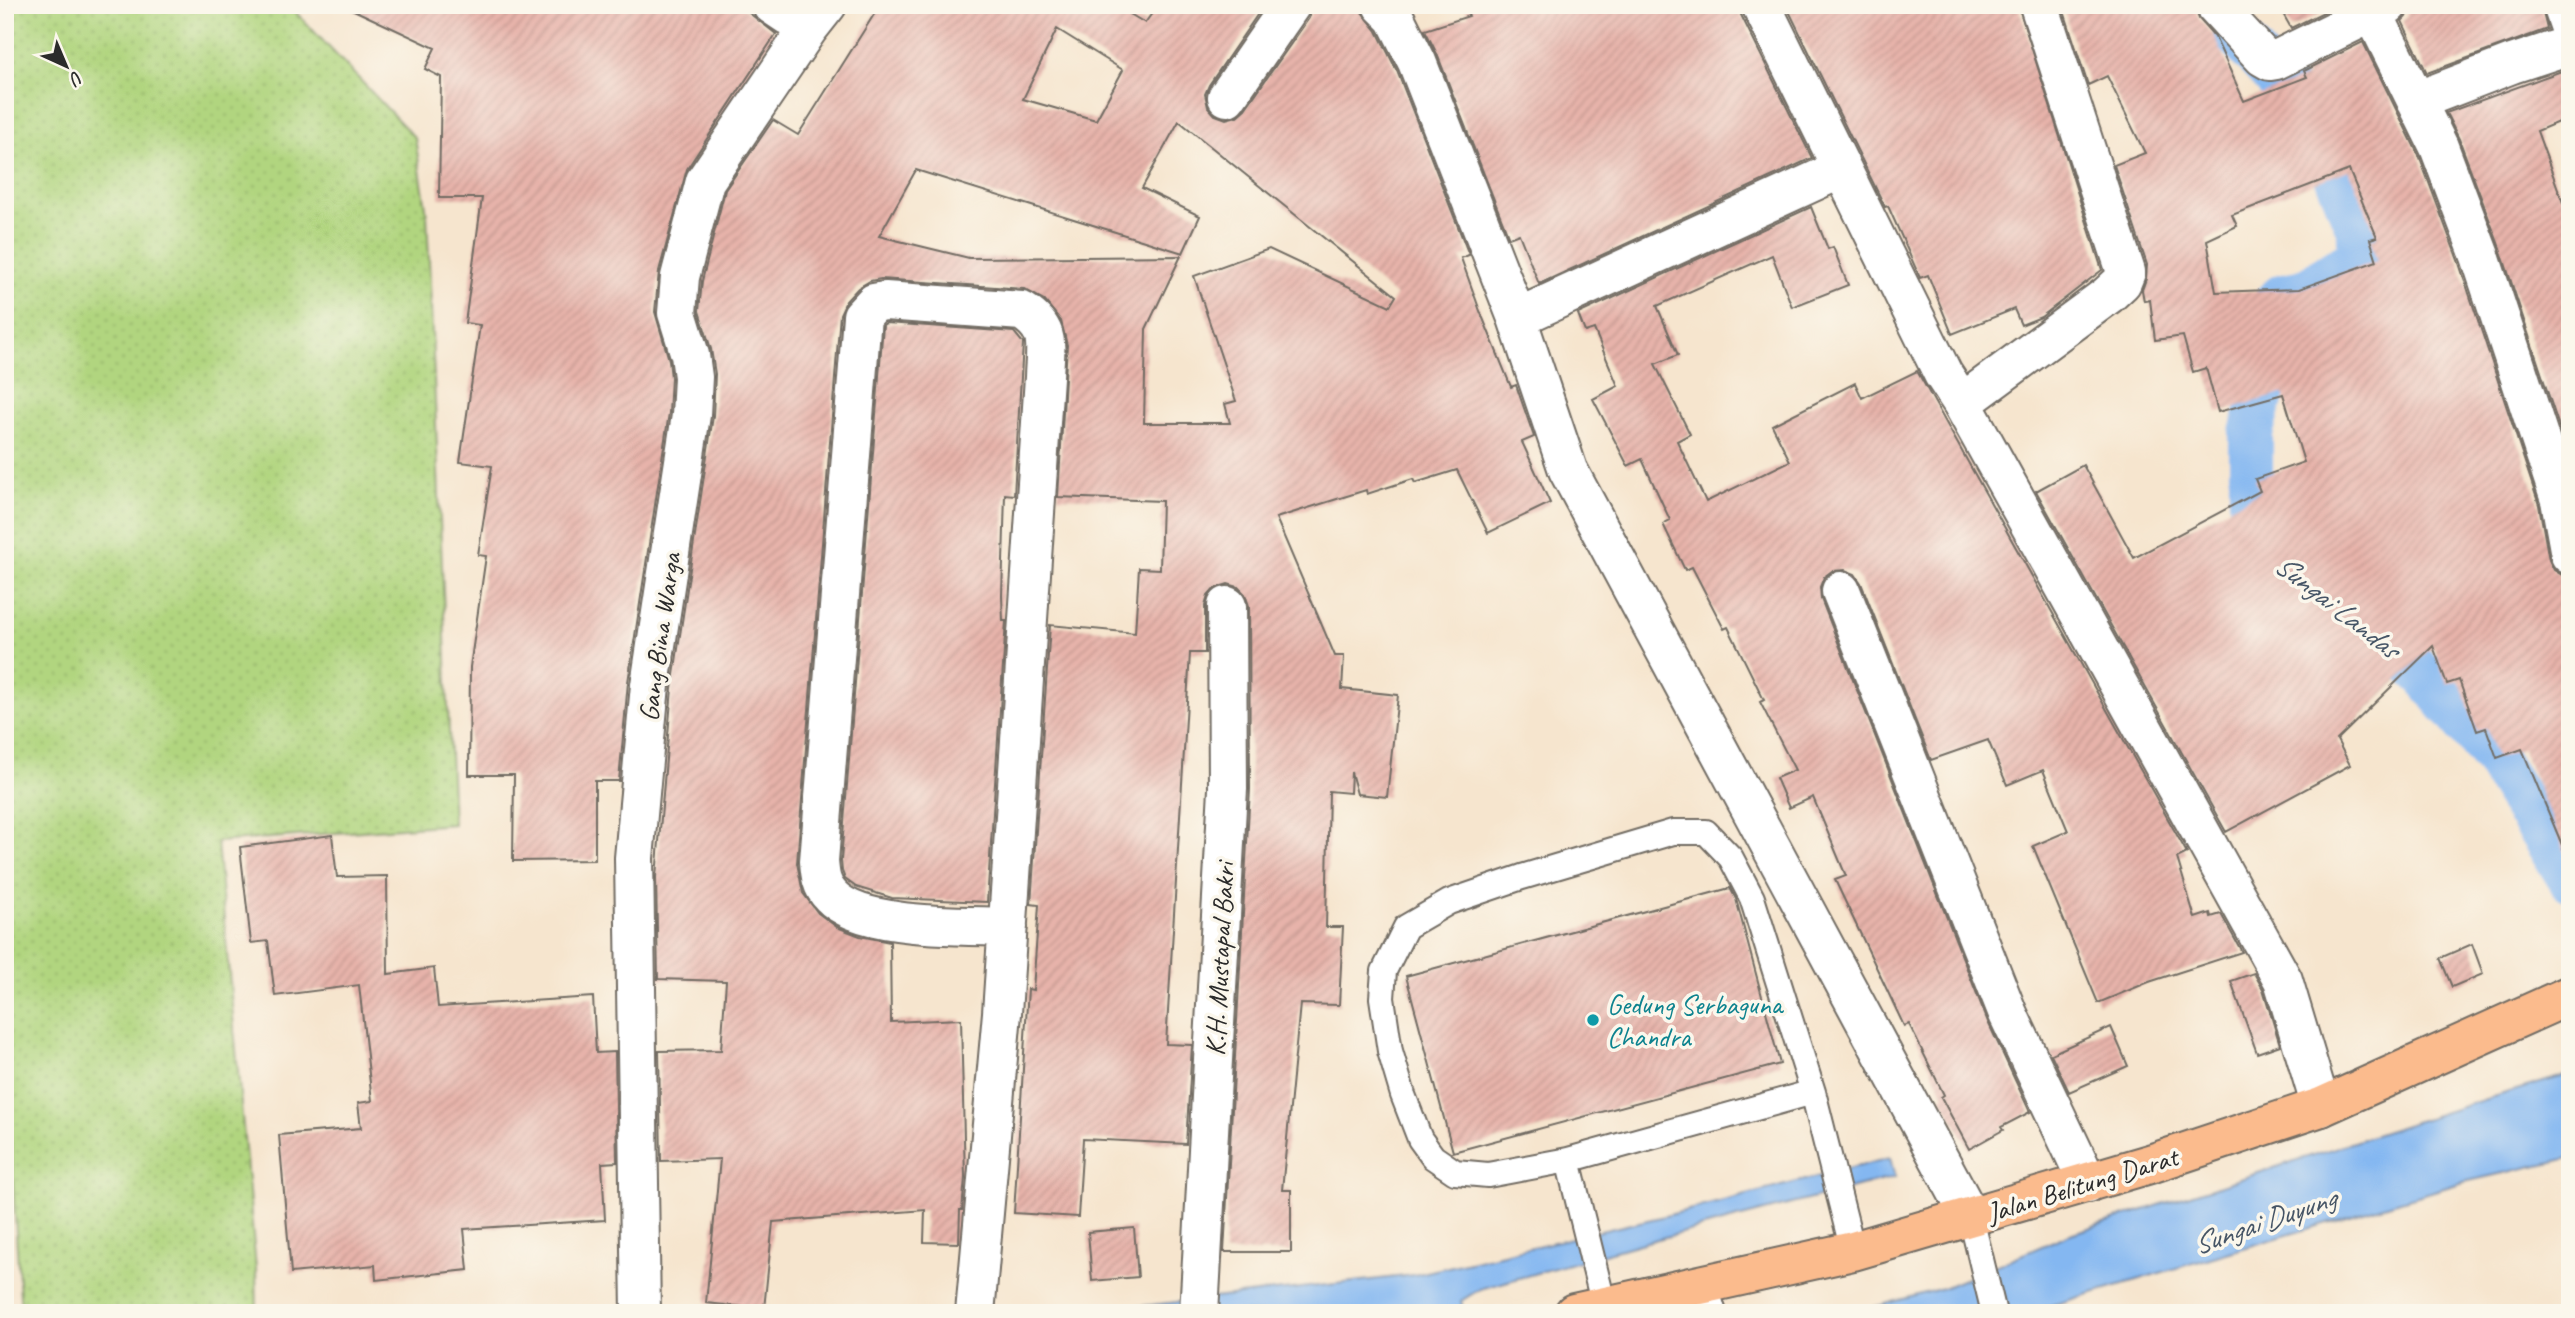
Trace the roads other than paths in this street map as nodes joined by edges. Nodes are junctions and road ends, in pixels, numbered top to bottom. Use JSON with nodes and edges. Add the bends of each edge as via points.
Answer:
{"nodes":[{"id":1,"x":772,"y":5,"type":"edge"},
{"id":2,"x":1291,"y":5,"type":"edge"},
{"id":3,"x":1382,"y":5,"type":"edge"},
{"id":4,"x":1761,"y":5,"type":"edge"},
{"id":5,"x":2039,"y":5,"type":"edge"},
{"id":6,"x":2216,"y":5,"type":"edge"},
{"id":7,"x":2562,"y":5,"type":"edge"},
{"id":8,"x":2381,"y":9,"type":"edge"},
{"id":9,"x":817,"y":17,"type":"edge"},
{"id":10,"x":2570,"y":28,"type":"edge"},
{"id":11,"x":2570,"y":45,"type":"edge"},
{"id":12,"x":1227,"y":97,"type":"dead end"},
{"id":13,"x":2416,"y":101,"type":"junction"},
{"id":14,"x":1841,"y":169,"type":"junction"},
{"id":15,"x":1517,"y":318,"type":"junction"},
{"id":16,"x":1962,"y":403,"type":"junction"},
{"id":17,"x":2570,"y":555,"type":"edge"},
{"id":18,"x":1840,"y":591,"type":"dead end"},
{"id":19,"x":1227,"y":606,"type":"dead end"},
{"id":20,"x":1008,"y":927,"type":"junction"},
{"id":21,"x":2570,"y":995,"type":"edge"},
{"id":22,"x":1813,"y":1092,"type":"junction"},
{"id":23,"x":2321,"y":1107,"type":"junction"},
{"id":24,"x":1568,"y":1160,"type":"junction"},
{"id":25,"x":2088,"y":1183,"type":"junction"},
{"id":26,"x":1971,"y":1218,"type":"junction"},
{"id":27,"x":1853,"y":1251,"type":"junction"},
{"id":28,"x":1709,"y":1298,"type":"edge"},
{"id":29,"x":1589,"y":1309,"type":"edge"},
{"id":30,"x":641,"y":1313,"type":"edge"},
{"id":31,"x":975,"y":1313,"type":"edge"},
{"id":32,"x":1199,"y":1313,"type":"edge"},
{"id":33,"x":1994,"y":1313,"type":"edge"}],
"edges":[{"from":1,"to":9,"type":"street"},
{"from":2,"to":12,"type":"street"},
{"from":3,"to":15,"type":"street","via":[[1395,18],[1417,62]]},
{"from":4,"to":14,"type":"street"},
{"from":5,"to":16,"type":"street","via":[[2126,272],[2108,295]]},
{"from":6,"to":8,"type":"street","via":[[2270,61]]},
{"from":7,"to":10,"type":"street"},
{"from":8,"to":13,"type":"street"},
{"from":9,"to":30,"type":"street","name":"Gang Bina Warga","via":[[705,181],[680,277],[677,313],[690,355],[691,415],[650,685],[634,858]]},
{"from":11,"to":13,"type":"street"},
{"from":13,"to":17,"type":"street","via":[[2480,256],[2560,500]]},
{"from":14,"to":15,"type":"street"},
{"from":14,"to":16,"type":"street","via":[[1943,374]]},
{"from":15,"to":26,"type":"street","via":[[1568,470]]},
{"from":16,"to":23,"type":"street","via":[[2283,980]]},
{"from":18,"to":25,"type":"street","via":[[2008,1014]]},
{"from":19,"to":32,"type":"street","name":"K.H. Mustapal Bakri","via":[[1228,789]]},
{"from":20,"to":20,"type":"street","via":[[890,920],[863,914],[841,904],[821,880],[862,316],[874,303],[1022,311],[1037,321],[1046,340]]},
{"from":20,"to":31,"type":"street"},
{"from":21,"to":23,"type":"main road","name":"Jalan Belitung Darat"},
{"from":22,"to":24,"type":"lane"},
{"from":22,"to":24,"type":"lane","via":[[1752,898],[1731,858],[1706,832],[1673,832],[1449,902],[1406,928],[1384,971],[1382,998],[1390,1051],[1420,1139],[1433,1157],[1455,1172],[1488,1175]]},
{"from":22,"to":27,"type":"lane"},
{"from":23,"to":25,"type":"main road","name":"Jalan Belitung Darat"},
{"from":24,"to":29,"type":"lane"},
{"from":25,"to":26,"type":"main road","name":"Jalan Belitung Darat"},
{"from":26,"to":27,"type":"main road","name":"Jalan Belitung Darat"},
{"from":26,"to":33,"type":"lane"},
{"from":27,"to":28,"type":"main road","name":"Jalan Belitung Darat"},
{"from":28,"to":29,"type":"main road","name":"Jalan Belitung Darat"}]}
